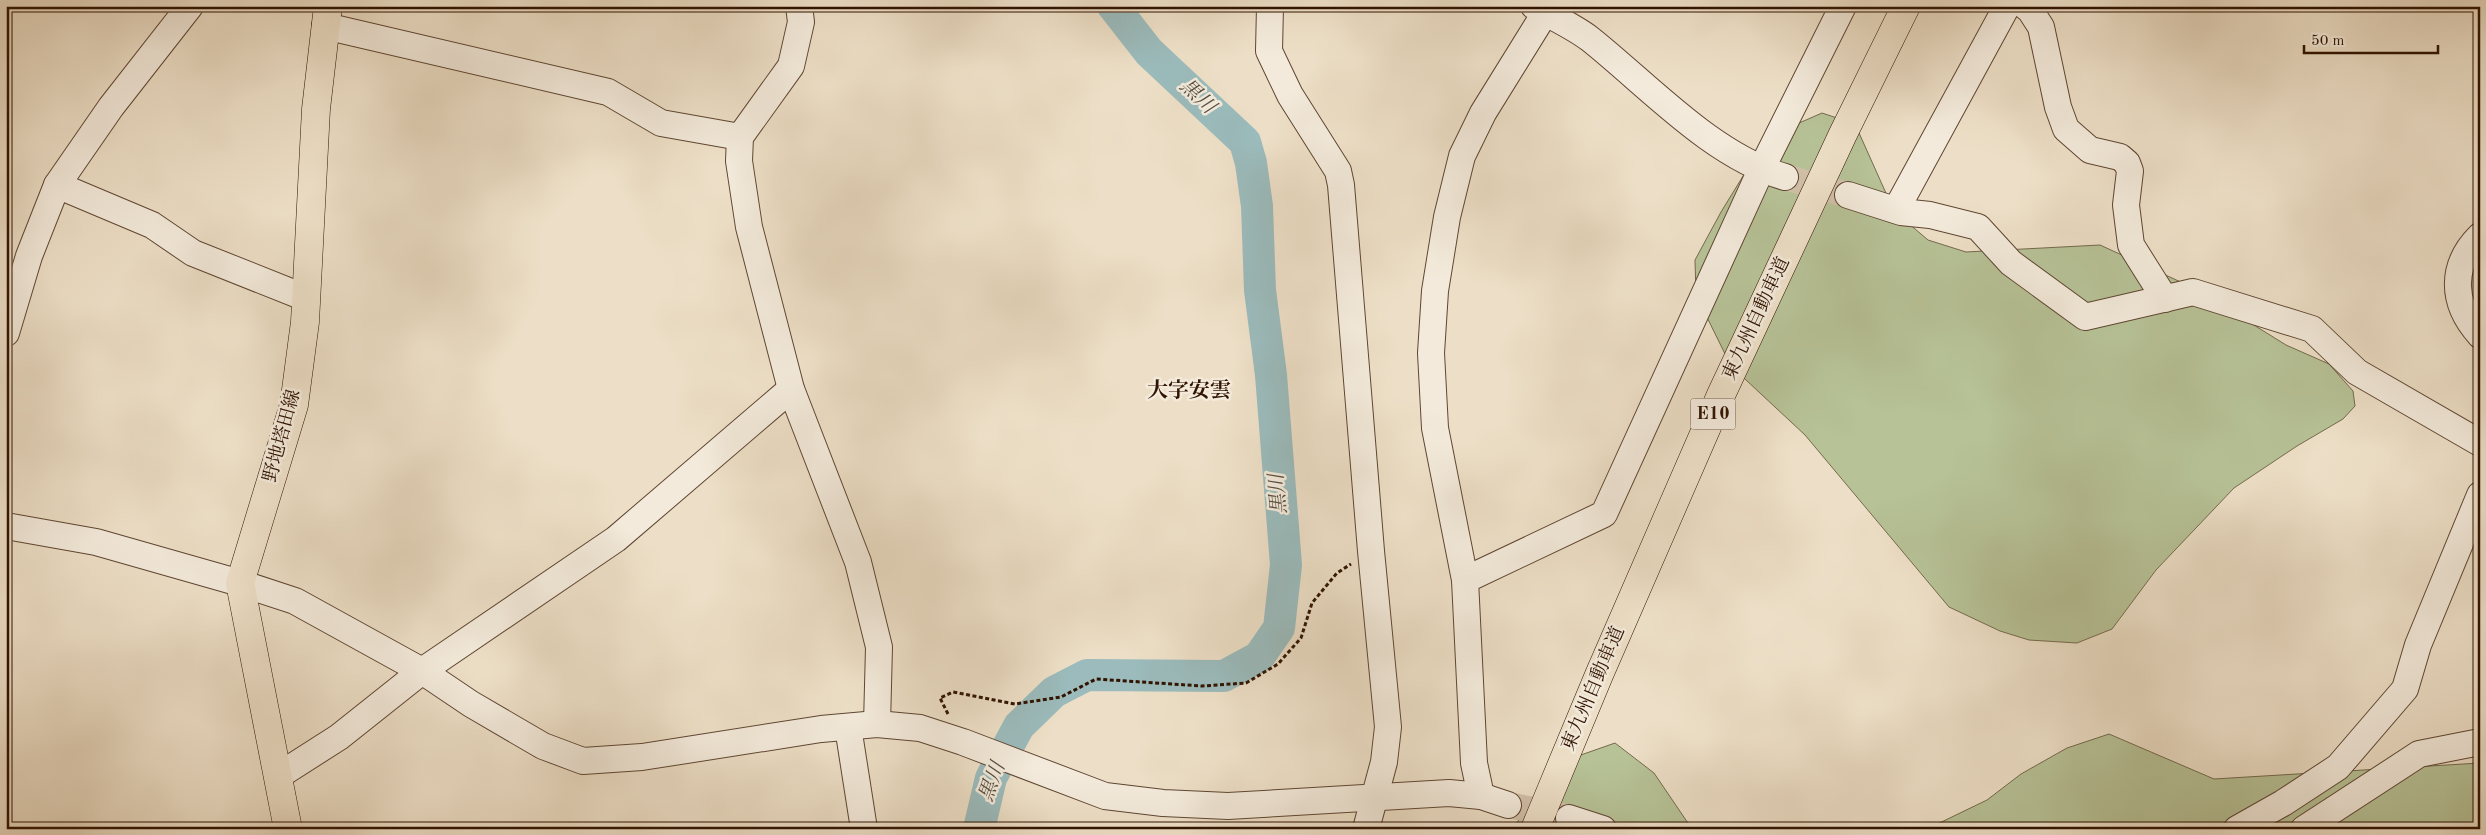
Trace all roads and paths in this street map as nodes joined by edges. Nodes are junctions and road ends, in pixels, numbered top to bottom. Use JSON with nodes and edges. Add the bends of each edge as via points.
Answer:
{"nodes":[{"id":1,"x":190,"y":6,"type":"edge"},
{"id":2,"x":799,"y":6,"type":"edge"},
{"id":3,"x":1270,"y":6,"type":"edge"},
{"id":4,"x":1843,"y":6,"type":"edge"},
{"id":5,"x":1906,"y":6,"type":"edge"},
{"id":6,"x":2007,"y":6,"type":"edge"},
{"id":7,"x":2025,"y":6,"type":"edge"},
{"id":8,"x":1539,"y":10,"type":"edge"},
{"id":9,"x":326,"y":16,"type":"edge"},
{"id":10,"x":740,"y":137,"type":"junction"},
{"id":11,"x":1773,"y":174,"type":"junction"},
{"id":12,"x":57,"y":185,"type":"junction"},
{"id":13,"x":1848,"y":195,"type":"tunnel mouth"},
{"id":14,"x":1896,"y":210,"type":"junction"},
{"id":15,"x":2480,"y":236,"type":"edge"},
{"id":16,"x":306,"y":298,"type":"junction"},
{"id":17,"x":2165,"y":298,"type":"junction"},
{"id":18,"x":6,"y":333,"type":"edge"},
{"id":19,"x":2480,"y":334,"type":"edge"},
{"id":20,"x":790,"y":389,"type":"junction"},
{"id":21,"x":2480,"y":443,"type":"edge"},
{"id":22,"x":2480,"y":495,"type":"edge"},
{"id":23,"x":6,"y":526,"type":"edge"},
{"id":24,"x":1371,"y":551,"type":"junction"},
{"id":25,"x":1465,"y":580,"type":"junction"},
{"id":26,"x":240,"y":583,"type":"junction"},
{"id":27,"x":422,"y":671,"type":"junction"},
{"id":28,"x":877,"y":724,"type":"junction"},
{"id":29,"x":848,"y":727,"type":"junction"},
{"id":30,"x":2480,"y":742,"type":"edge"},
{"id":31,"x":974,"y":746,"type":"junction"},
{"id":32,"x":278,"y":776,"type":"junction"},
{"id":33,"x":1375,"y":796,"type":"junction"},
{"id":34,"x":1481,"y":796,"type":"junction"},
{"id":35,"x":1508,"y":805,"type":"tunnel mouth"},
{"id":36,"x":1569,"y":818,"type":"tunnel mouth"},
{"id":37,"x":288,"y":829,"type":"edge"},
{"id":38,"x":864,"y":829,"type":"edge"},
{"id":39,"x":1366,"y":829,"type":"edge"},
{"id":40,"x":1535,"y":829,"type":"edge"},
{"id":41,"x":1603,"y":829,"type":"edge"},
{"id":42,"x":2237,"y":829,"type":"edge"},
{"id":43,"x":2304,"y":829,"type":"edge"}],
"edges":[{"from":1,"to":12,"type":"street","via":[[111,107]]},
{"from":2,"to":10,"type":"street","via":[[801,22],[791,66]]},
{"from":3,"to":24,"type":"street","via":[[1269,51],[1290,95],[1338,171],[1341,185]]},
{"from":4,"to":11,"type":"street"},
{"from":5,"to":40,"type":"main road","name":"東九州自動車道","number":"E10","via":[[1720,397]]},
{"from":6,"to":14,"type":"street"},
{"from":7,"to":17,"type":"street","via":[[2041,27],[2058,107],[2066,129],[2090,150],[2120,157],[2127,162],[2130,171],[2126,205],[2131,245]]},
{"from":8,"to":11,"type":"street","via":[[1588,37],[1704,134]]},
{"from":8,"to":25,"type":"street","via":[[1462,156],[1447,218],[1435,291],[1431,353],[1435,428]]},
{"from":9,"to":10,"type":"street","via":[[608,92],[661,123]]},
{"from":9,"to":16,"type":"main road","name":"野地塔田線","via":[[312,164]]},
{"from":10,"to":20,"type":"street","via":[[739,161],[749,227]]},
{"from":11,"to":25,"type":"street","via":[[1604,514]]},
{"from":12,"to":16,"type":"street","via":[[152,225],[193,253]]},
{"from":12,"to":18,"type":"street","via":[[29,256]]},
{"from":13,"to":14,"type":"street"},
{"from":14,"to":17,"type":"street","via":[[1978,227],[2012,262],[2084,317]]},
{"from":15,"to":19,"type":"street","via":[[2466,249],[2457,272],[2459,297],[2472,327]]},
{"from":16,"to":26,"type":"main road","name":"野地塔田線","via":[[294,405]]},
{"from":17,"to":21,"type":"street","via":[[2193,292],[2312,329],[2357,372]]},
{"from":20,"to":27,"type":"street","via":[[616,540]]},
{"from":20,"to":28,"type":"street","via":[[858,562],[879,647]]},
{"from":22,"to":42,"type":"street","via":[[2418,645],[2405,689],[2338,766]]},
{"from":23,"to":26,"type":"street","via":[[96,542]]},
{"from":24,"to":31,"type":"path","via":[[1337,572],[1312,603],[1301,638],[1278,664],[1246,682],[1202,686],[1096,679],[1061,697],[1015,704],[953,692],[940,698]]},
{"from":24,"to":33,"type":"street","via":[[1388,727],[1384,762]]},
{"from":25,"to":34,"type":"street","via":[[1474,763]]},
{"from":26,"to":27,"type":"street","via":[[295,602]]},
{"from":26,"to":32,"type":"main road","name":"野地塔田線"},
{"from":27,"to":29,"type":"street","via":[[543,746],[583,761],[642,757]]},
{"from":27,"to":32,"type":"street","via":[[339,738]]},
{"from":28,"to":29,"type":"street"},
{"from":28,"to":31,"type":"street","via":[[920,728]]},
{"from":29,"to":38,"type":"street"},
{"from":30,"to":43,"type":"street","via":[[2420,754]]},
{"from":31,"to":33,"type":"street","via":[[1105,796],[1228,806]]},
{"from":32,"to":37,"type":"main road","name":"野地塔田線"},
{"from":33,"to":34,"type":"street","via":[[1449,793]]},
{"from":33,"to":39,"type":"street"},
{"from":34,"to":35,"type":"street"},
{"from":36,"to":41,"type":"street"}]}
